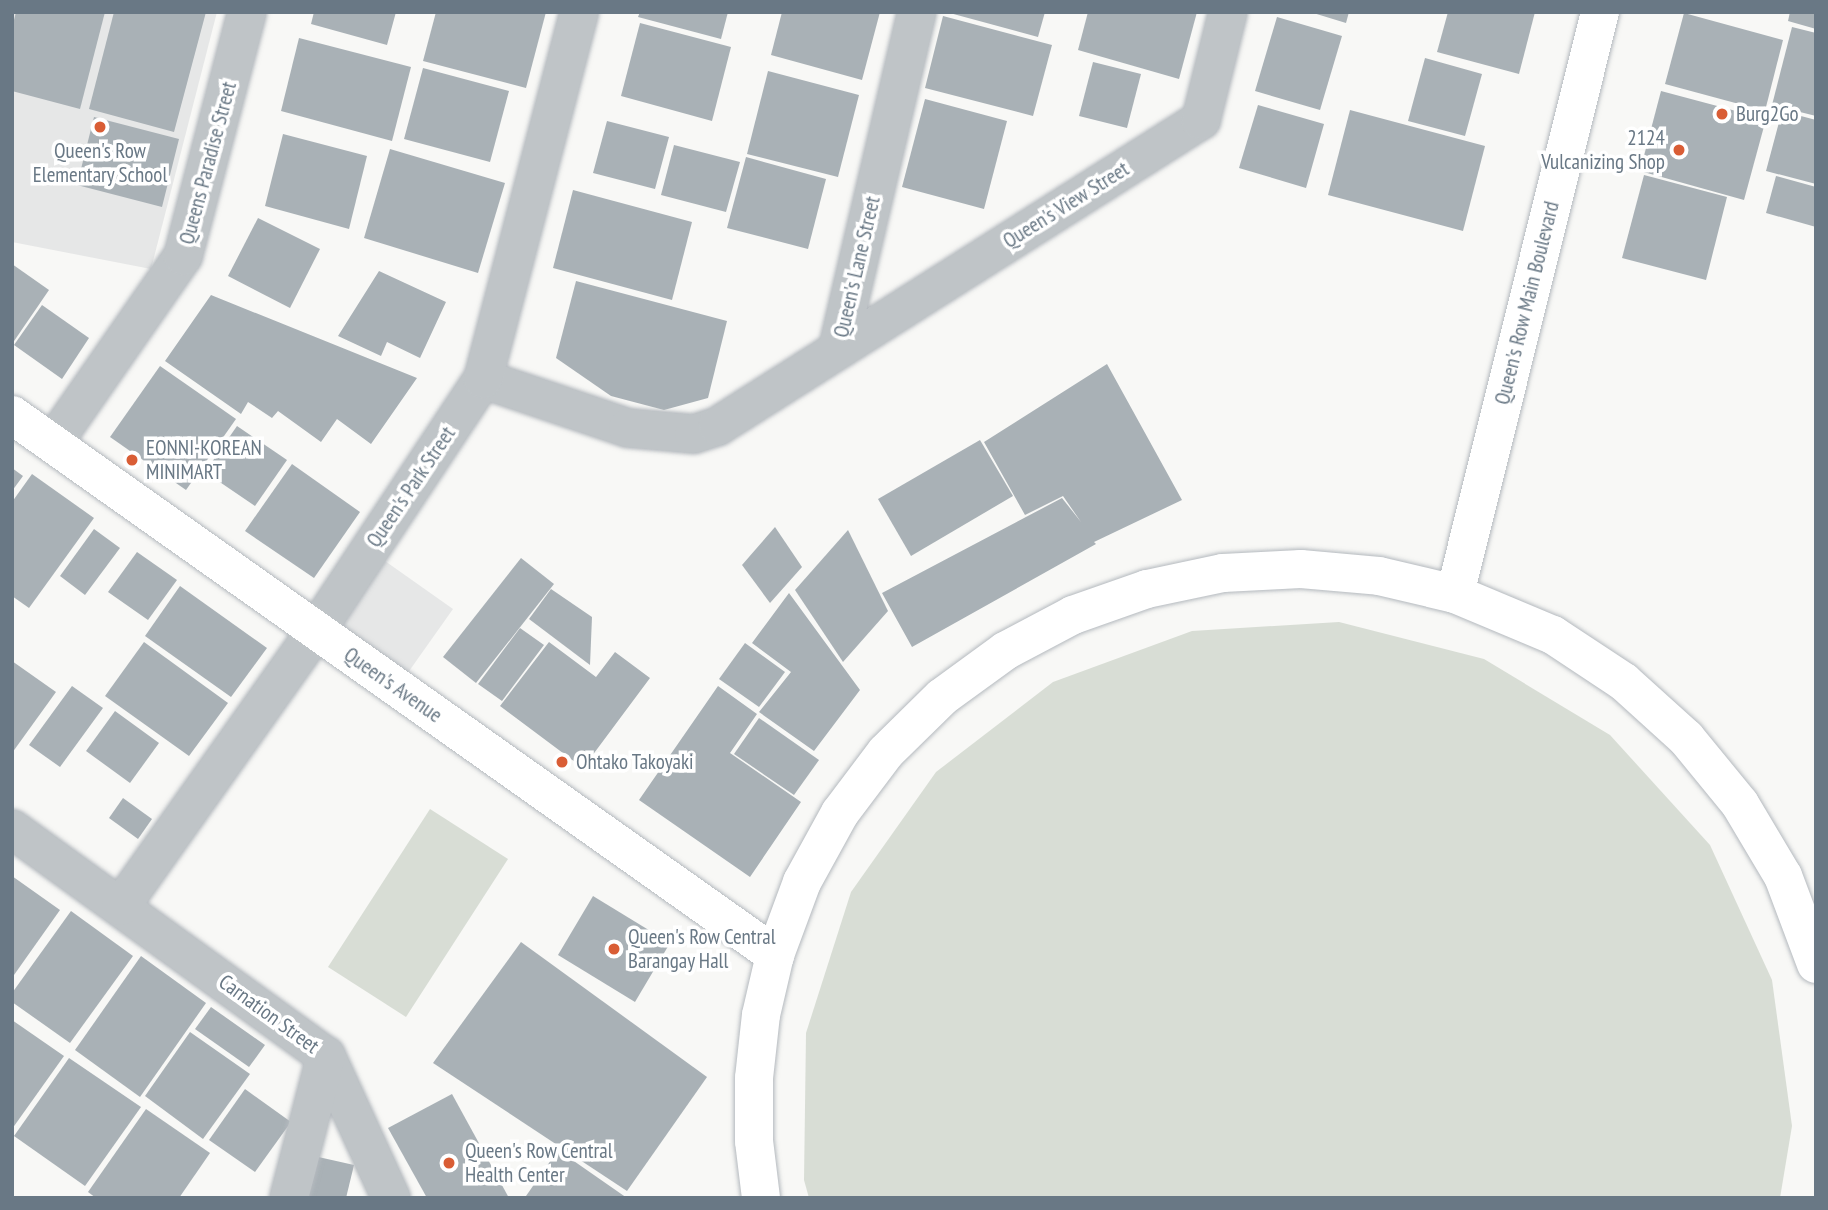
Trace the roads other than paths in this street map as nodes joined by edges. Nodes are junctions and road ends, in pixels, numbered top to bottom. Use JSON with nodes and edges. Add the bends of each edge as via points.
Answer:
{"nodes":[{"id":1,"x":247,"y":12,"type":"edge"},
{"id":2,"x":579,"y":12,"type":"edge"},
{"id":3,"x":917,"y":12,"type":"edge"},
{"id":4,"x":1228,"y":12,"type":"edge"},
{"id":5,"x":1600,"y":12,"type":"edge"},
{"id":6,"x":838,"y":348,"type":"junction"},
{"id":7,"x":483,"y":379,"type":"junction"},
{"id":8,"x":12,"y":415,"type":"edge"},
{"id":9,"x":53,"y":443,"type":"junction"},
{"id":10,"x":1455,"y":594,"type":"junction"},
{"id":11,"x":316,"y":631,"type":"junction"},
{"id":12,"x":12,"y":829,"type":"edge"},
{"id":13,"x":121,"y":906,"type":"junction"},
{"id":14,"x":775,"y":955,"type":"junction"},
{"id":15,"x":1816,"y":964,"type":"edge"},
{"id":16,"x":326,"y":1056,"type":"junction"},
{"id":17,"x":289,"y":1198,"type":"edge"},
{"id":18,"x":391,"y":1198,"type":"edge"},
{"id":19,"x":761,"y":1198,"type":"edge"}],
"edges":[{"from":1,"to":9,"type":"street","name":"Queens Paradise Street","via":[[183,256]]},
{"from":2,"to":7,"type":"street","name":"Queen's Park Street"},
{"from":3,"to":6,"type":"street","name":"Queen's Lane Street"},
{"from":4,"to":6,"type":"street","name":"Queen's View Street","via":[[1201,120]]},
{"from":5,"to":10,"type":"street","name":"Queen's Row Main Boulevard"},
{"from":6,"to":7,"type":"street","name":"Queen's Lane Street","via":[[718,426],[694,434],[628,428]]},
{"from":7,"to":11,"type":"street","name":"Queen's Park Street"},
{"from":8,"to":9,"type":"street","name":"Queen's Avenue"},
{"from":9,"to":11,"type":"street","name":"Queen's Avenue"},
{"from":10,"to":14,"type":"street","via":[[1366,575],[1301,569],[1223,573],[1147,589],[1050,627],[1005,651],[942,697],[886,752],[840,813],[802,882]]},
{"from":10,"to":15,"type":"street","via":[[1553,635],[1624,682],[1686,738],[1740,804],[1783,876]]},
{"from":11,"to":13,"type":"street","name":"Queen's Park Street"},
{"from":11,"to":14,"type":"street","name":"Queen's Avenue"},
{"from":12,"to":13,"type":"street","name":"Carnation Street"},
{"from":13,"to":16,"type":"street","name":"Carnation Street"},
{"from":14,"to":19,"type":"street","via":[[761,1015],[754,1078],[754,1141]]},
{"from":16,"to":17,"type":"street"},
{"from":16,"to":18,"type":"street","name":"Carnation Street"}]}
